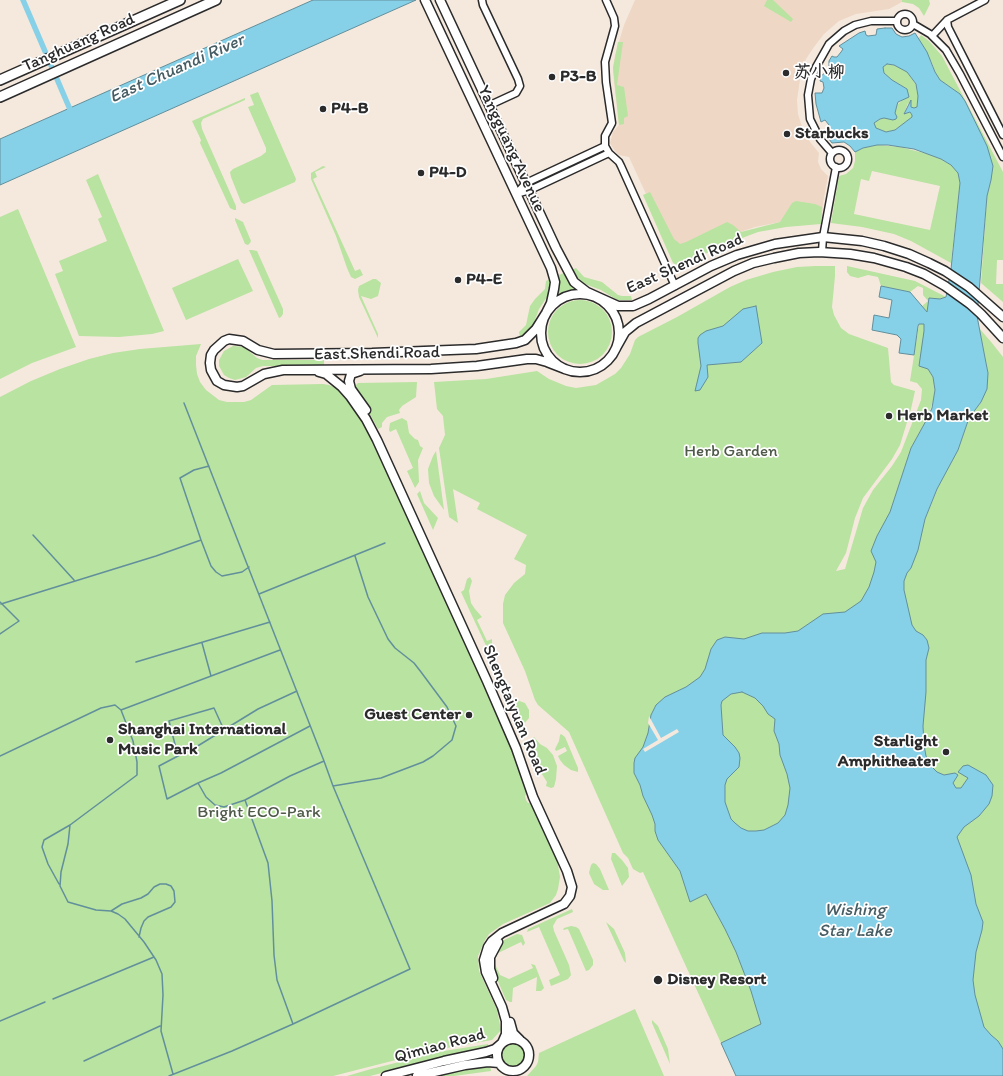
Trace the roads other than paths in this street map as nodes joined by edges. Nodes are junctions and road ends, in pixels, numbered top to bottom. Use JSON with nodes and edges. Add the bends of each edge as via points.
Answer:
{"nodes":[{"id":1,"x":180,"y":0,"type":"edge"},
{"id":2,"x":216,"y":0,"type":"edge"},
{"id":3,"x":440,"y":0,"type":"edge"},
{"id":4,"x":482,"y":0,"type":"edge"},
{"id":5,"x":606,"y":0,"type":"edge"},
{"id":6,"x":985,"y":0,"type":"edge"},
{"id":7,"x":426,"y":1,"type":"edge"},
{"id":8,"x":947,"y":20,"type":"junction"},
{"id":9,"x":896,"y":21,"type":"junction"},
{"id":10,"x":913,"y":24,"type":"junction"},
{"id":11,"x":932,"y":36,"type":"junction"},
{"id":12,"x":0,"y":80,"type":"edge"},
{"id":13,"x":0,"y":97,"type":"edge"},
{"id":14,"x":490,"y":105,"type":"junction"},
{"id":15,"x":1003,"y":135,"type":"edge"},
{"id":16,"x":605,"y":146,"type":"junction"},
{"id":17,"x":609,"y":153,"type":"junction"},
{"id":18,"x":832,"y":153,"type":"junction"},
{"id":19,"x":1003,"y":157,"type":"edge"},
{"id":20,"x":836,"y":167,"type":"junction"},
{"id":21,"x":528,"y":187,"type":"junction"},
{"id":22,"x":516,"y":194,"type":"junction"},
{"id":23,"x":823,"y":237,"type":"junction"},
{"id":24,"x":822,"y":252,"type":"junction"},
{"id":25,"x":674,"y":286,"type":"junction"},
{"id":26,"x":595,"y":297,"type":"junction"},
{"id":27,"x":546,"y":313,"type":"junction"},
{"id":28,"x":1001,"y":315,"type":"edge"},
{"id":29,"x":1003,"y":338,"type":"edge"},
{"id":30,"x":616,"y":348,"type":"junction"},
{"id":31,"x":565,"y":369,"type":"junction"},
{"id":32,"x":363,"y":370,"type":"junction"},
{"id":33,"x":315,"y":371,"type":"junction"},
{"id":34,"x":520,"y":1040,"type":"junction"},
{"id":35,"x":502,"y":1043,"type":"junction"},
{"id":36,"x":499,"y":1063,"type":"junction"},
{"id":37,"x":386,"y":1076,"type":"edge"},
{"id":38,"x":417,"y":1076,"type":"edge"}],
"edges":[{"from":1,"to":12,"type":"main road","name":"Tanghuang Road"},
{"from":2,"to":13,"type":"main road","name":"Tanghuang Road"},
{"from":3,"to":14,"type":"street","name":"Yangguang Avenue"},
{"from":4,"to":14,"type":"street","via":[[482,5],[520,86],[516,93]]},
{"from":5,"to":16,"type":"street","via":[[615,26],[605,62],[612,123],[605,136]]},
{"from":6,"to":8,"type":"street"},
{"from":7,"to":22,"type":"street","name":"Yangguang Avenue"},
{"from":8,"to":11,"type":"street"},
{"from":8,"to":15,"type":"street","via":[[948,27]]},
{"from":9,"to":10,"type":"street","via":[[902,30],[907,30]]},
{"from":9,"to":10,"type":"street","via":[[901,14],[907,14]]},
{"from":9,"to":18,"type":"street","via":[[870,21],[844,31],[829,44],[816,67],[808,88],[810,119],[820,139]]},
{"from":10,"to":11,"type":"street"},
{"from":11,"to":19,"type":"street","via":[[953,61]]},
{"from":14,"to":21,"type":"street","name":"Yangguang Avenue"},
{"from":16,"to":17,"type":"street"},
{"from":16,"to":21,"type":"street"},
{"from":17,"to":21,"type":"street"},
{"from":17,"to":25,"type":"street","via":[[622,166]]},
{"from":18,"to":20,"type":"street","via":[[830,161]]},
{"from":18,"to":20,"type":"street","via":[[841,150],[847,156],[848,161],[844,166]]},
{"from":20,"to":23,"type":"street"},
{"from":21,"to":22,"type":"street"},
{"from":21,"to":26,"type":"street","name":"Yangguang Avenue","via":[[574,282]]},
{"from":22,"to":27,"type":"street","name":"Yangguang Avenue","via":[[553,274],[554,289]]},
{"from":23,"to":24,"type":"street"},
{"from":23,"to":25,"type":"street","name":"East Shendi Road","via":[[775,244],[743,253],[711,266]]},
{"from":23,"to":28,"type":"street","name":"East Shendi Road","via":[[854,240],[910,254],[970,287]]},
{"from":24,"to":29,"type":"street","name":"East Shendi Road","via":[[874,258],[924,274],[976,309]]},
{"from":24,"to":30,"type":"street","name":"East Shendi Road","via":[[774,258],[734,271],[636,323],[625,332]]},
{"from":25,"to":26,"type":"street","name":"East Shendi Road","via":[[633,306],[618,306]]},
{"from":26,"to":27,"type":"street","via":[[587,294],[564,297]]},
{"from":26,"to":30,"type":"street","via":[[612,310],[618,322],[619,336]]},
{"from":27,"to":31,"type":"street","via":[[542,324],[543,345],[554,363]]},
{"from":27,"to":33,"type":"street","name":"East Shendi Road","via":[[525,340],[476,349],[284,354],[266,353],[243,341],[229,339],[218,345],[211,355],[210,363],[217,381],[231,387],[243,386],[264,374],[284,370]]},
{"from":30,"to":31,"type":"street","via":[[601,366],[589,371]]},
{"from":31,"to":32,"type":"street","name":"East Shendi Road","via":[[536,359],[526,359],[477,366]]},
{"from":32,"to":33,"type":"street","name":"East Shendi Road"},
{"from":32,"to":34,"type":"street","name":"Shengtaiyuan Road","via":[[352,374],[349,382],[351,389],[370,416],[388,453],[510,722],[537,794],[576,880],[576,897],[571,905],[503,938],[494,947],[490,957],[490,969],[512,1030]]},
{"from":33,"to":35,"type":"street","name":"Shengtaiyuan Road","via":[[326,374],[342,387],[366,419],[377,440],[487,681],[516,748],[533,797],[571,880],[571,892],[564,904],[497,937],[485,954],[486,972],[506,1021],[506,1034]]},
{"from":34,"to":35,"type":"street","via":[[510,1039]]},
{"from":34,"to":36,"type":"street","via":[[529,1051],[525,1065],[512,1071]]},
{"from":35,"to":36,"type":"street","via":[[497,1053]]},
{"from":35,"to":37,"type":"street","name":"Qimiao Road","via":[[486,1052]]},
{"from":36,"to":38,"type":"street","name":"Qimiao Road","via":[[465,1065]]}]}
